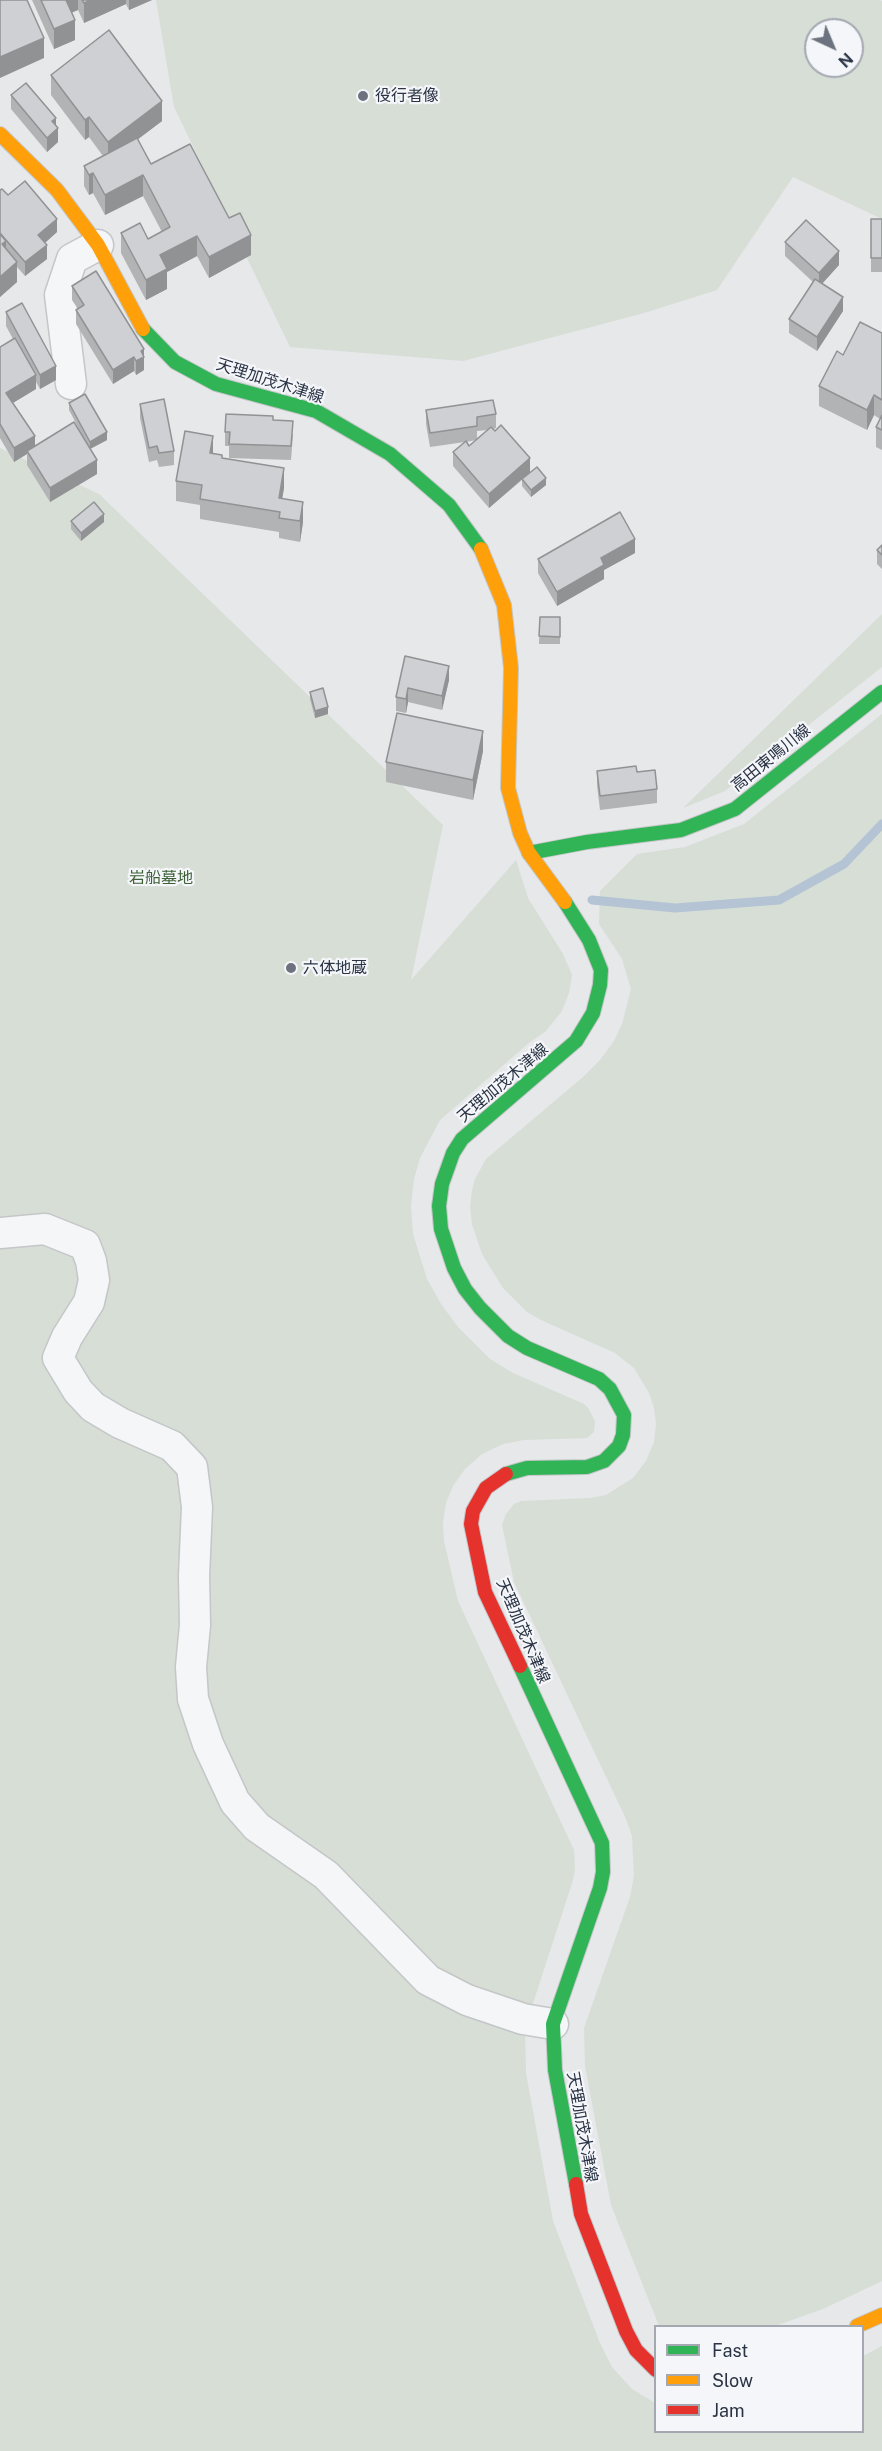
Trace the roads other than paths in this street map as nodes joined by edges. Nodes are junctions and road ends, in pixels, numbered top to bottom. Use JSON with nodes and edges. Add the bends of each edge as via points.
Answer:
{"nodes":[{"id":1,"x":0,"y":134,"type":"edge"},
{"id":2,"x":98,"y":245,"type":"junction"},
{"id":3,"x":71,"y":384,"type":"dead end"},
{"id":4,"x":882,"y":692,"type":"edge"},
{"id":5,"x":529,"y":853,"type":"junction"},
{"id":6,"x":0,"y":1233,"type":"edge"},
{"id":7,"x":553,"y":2024,"type":"junction"},
{"id":8,"x":882,"y":2315,"type":"edge"},
{"id":9,"x":859,"y":2325,"type":"edge"},
{"id":10,"x":654,"y":2368,"type":"edge"}],
"edges":[{"from":1,"to":2,"type":"main road","name":"天理加茂木津線","via":[[57,190]]},
{"from":2,"to":3,"type":"street","via":[[72,259],[60,295]]},
{"from":2,"to":5,"type":"main road","name":"天理加茂木津線","via":[[144,331],[175,362],[216,384],[316,411],[390,454],[449,505],[484,553],[504,605],[511,668],[508,788]]},
{"from":4,"to":5,"type":"main road","name":"高田東鳴川線","via":[[735,808],[681,830]]},
{"from":5,"to":7,"type":"main road","name":"天理加茂木津線","via":[[589,940],[601,970],[597,1000],[576,1041],[462,1139],[447,1168],[440,1206],[441,1228],[454,1268],[480,1308],[508,1336],[527,1348],[599,1379],[610,1389],[624,1415],[619,1446],[604,1461],[587,1467],[512,1471],[486,1488],[473,1511],[471,1524],[485,1592],[602,1844],[600,1888]]},
{"from":6,"to":7,"type":"street","via":[[45,1229],[85,1245],[94,1280],[89,1302],[58,1358],[93,1407],[172,1446],[192,1467],[197,1507],[193,1699],[208,1744],[235,1802],[257,1827],[326,1875],[428,1980],[467,2000],[523,2019]]},
{"from":7,"to":10,"type":"main road","name":"天理加茂木津線","via":[[555,2070],[581,2214],[626,2331],[636,2350]]},
{"from":8,"to":9,"type":"main road"}]}
